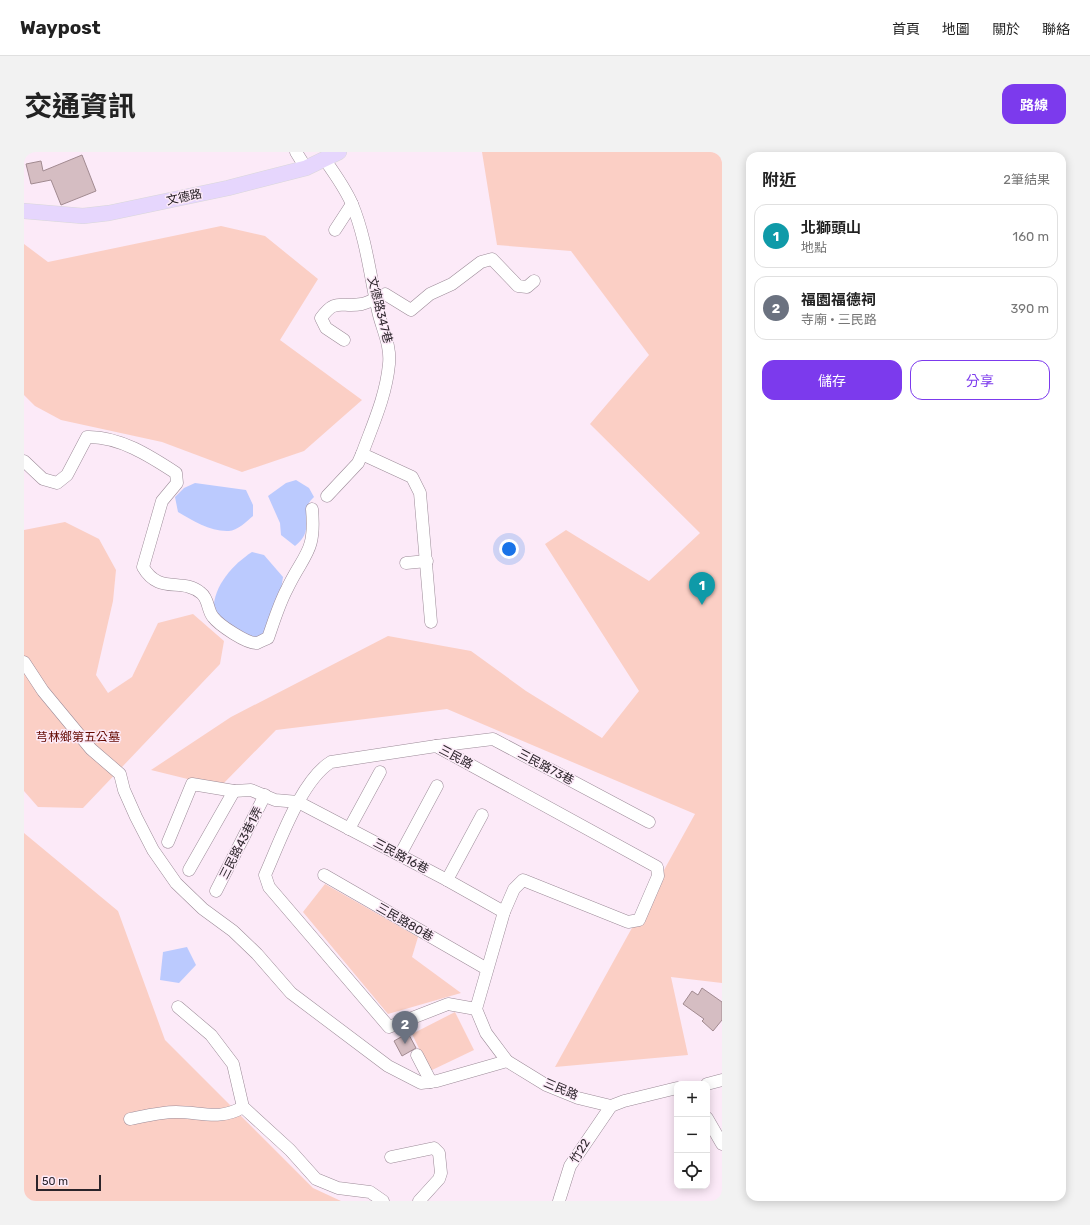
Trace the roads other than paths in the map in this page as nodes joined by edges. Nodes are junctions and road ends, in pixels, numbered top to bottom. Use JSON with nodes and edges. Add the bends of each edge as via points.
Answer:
{"nodes":[{"id":1,"x":296,"y":152,"type":"edge"},
{"id":2,"x":339,"y":152,"type":"edge"},
{"id":3,"x":325,"y":160,"type":"junction"},
{"id":4,"x":306,"y":168,"type":"junction"},
{"id":5,"x":352,"y":204,"type":"junction"},
{"id":6,"x":24,"y":211,"type":"edge"},
{"id":7,"x":335,"y":230,"type":"dead end"},
{"id":8,"x":534,"y":281,"type":"dead end"},
{"id":9,"x":376,"y":299,"type":"junction"},
{"id":10,"x":344,"y":340,"type":"dead end"},
{"id":11,"x":362,"y":454,"type":"junction"},
{"id":12,"x":24,"y":461,"type":"edge"},
{"id":13,"x":326,"y":496,"type":"dead end"},
{"id":14,"x":312,"y":509,"type":"dead end"},
{"id":15,"x":427,"y":561,"type":"junction"},
{"id":16,"x":406,"y":562,"type":"dead end"},
{"id":17,"x":431,"y":622,"type":"dead end"},
{"id":18,"x":24,"y":662,"type":"edge"},
{"id":19,"x":436,"y":746,"type":"junction"},
{"id":20,"x":380,"y":772,"type":"dead end"},
{"id":21,"x":437,"y":786,"type":"dead end"},
{"id":22,"x":234,"y":791,"type":"junction"},
{"id":23,"x":265,"y":795,"type":"junction"},
{"id":24,"x":298,"y":802,"type":"junction"},
{"id":25,"x":482,"y":815,"type":"dead end"},
{"id":26,"x":649,"y":822,"type":"dead end"},
{"id":27,"x":349,"y":829,"type":"junction"},
{"id":28,"x":168,"y":842,"type":"dead end"},
{"id":29,"x":400,"y":855,"type":"junction"},
{"id":30,"x":189,"y":870,"type":"dead end"},
{"id":31,"x":324,"y":875,"type":"dead end"},
{"id":32,"x":447,"y":880,"type":"junction"},
{"id":33,"x":216,"y":892,"type":"dead end"},
{"id":34,"x":504,"y":912,"type":"junction"},
{"id":35,"x":486,"y":969,"type":"junction"},
{"id":36,"x":178,"y":1007,"type":"dead end"},
{"id":37,"x":476,"y":1009,"type":"junction"},
{"id":38,"x":417,"y":1055,"type":"dead end"},
{"id":39,"x":507,"y":1061,"type":"junction"},
{"id":40,"x":722,"y":1080,"type":"edge"},
{"id":41,"x":431,"y":1082,"type":"junction"},
{"id":42,"x":710,"y":1083,"type":"edge"},
{"id":43,"x":674,"y":1089,"type":"edge"},
{"id":44,"x":611,"y":1106,"type":"junction"},
{"id":45,"x":243,"y":1108,"type":"junction"},
{"id":46,"x":130,"y":1119,"type":"dead end"},
{"id":47,"x":710,"y":1123,"type":"edge"},
{"id":48,"x":722,"y":1144,"type":"edge"},
{"id":49,"x":391,"y":1157,"type":"dead end"},
{"id":50,"x":383,"y":1201,"type":"edge"},
{"id":51,"x":419,"y":1201,"type":"edge"},
{"id":52,"x":559,"y":1201,"type":"edge"}],
"edges":[{"from":1,"to":4,"type":"street"},
{"from":2,"to":3,"type":"main road","name":"文德路"},
{"from":3,"to":4,"type":"main road","name":"文德路"},
{"from":3,"to":5,"type":"street","name":"文德路347巷"},
{"from":4,"to":6,"type":"main road","name":"文德路","via":[[228,188],[109,213],[83,216]]},
{"from":5,"to":7,"type":"street"},
{"from":5,"to":9,"type":"street","name":"文德路347巷","via":[[364,241]]},
{"from":8,"to":9,"type":"street","via":[[527,287],[518,286],[492,259],[481,262],[452,284],[430,294],[411,310],[385,294]]},
{"from":9,"to":10,"type":"street","via":[[350,306],[338,304],[327,309],[320,318],[326,328]]},
{"from":9,"to":11,"type":"street","name":"文德路347巷","via":[[389,348],[389,363],[385,393]]},
{"from":11,"to":13,"type":"street","name":"文德路347巷","via":[[358,463]]},
{"from":11,"to":15,"type":"street","via":[[412,477],[420,493]]},
{"from":12,"to":14,"type":"street","via":[[43,479],[57,483],[67,475],[87,436],[99,436],[139,451],[176,473],[177,483],[162,501],[143,567],[148,576],[159,583],[187,586],[201,592],[213,617],[244,640],[256,643],[268,638],[287,588],[310,548],[313,536]]},
{"from":15,"to":16,"type":"street"},
{"from":15,"to":17,"type":"street"},
{"from":18,"to":41,"type":"street","via":[[43,690],[91,749],[120,774],[136,817],[153,850],[176,883],[203,909],[233,931],[257,954],[282,984],[309,1008],[388,1066],[421,1083]]},
{"from":19,"to":24,"type":"street","name":"三民路","via":[[331,762],[323,767]]},
{"from":19,"to":26,"type":"street","name":"三民路73巷","via":[[493,739]]},
{"from":19,"to":34,"type":"street","name":"三民路","via":[[657,867],[658,876],[639,920],[628,922],[523,880],[514,888]]},
{"from":20,"to":27,"type":"street"},
{"from":21,"to":29,"type":"street"},
{"from":22,"to":23,"type":"street","via":[[251,790]]},
{"from":22,"to":28,"type":"street","via":[[192,784]]},
{"from":22,"to":30,"type":"street"},
{"from":23,"to":24,"type":"street","via":[[275,800]]},
{"from":23,"to":33,"type":"street","name":"三民路43巷1弄"},
{"from":24,"to":27,"type":"street","name":"三民路16巷"},
{"from":24,"to":37,"type":"street","name":"三民路","via":[[265,875],[269,887],[389,1027],[448,1004]]},
{"from":25,"to":32,"type":"street"},
{"from":27,"to":29,"type":"street","name":"三民路16巷"},
{"from":29,"to":32,"type":"street","name":"三民路16巷"},
{"from":31,"to":35,"type":"street","name":"三民路80巷"},
{"from":32,"to":34,"type":"street","name":"三民路16巷"},
{"from":34,"to":35,"type":"street","name":"三民路"},
{"from":35,"to":37,"type":"street","name":"三民路"},
{"from":36,"to":45,"type":"street","via":[[211,1035],[233,1064]]},
{"from":37,"to":39,"type":"street","name":"三民路","via":[[486,1033]]},
{"from":38,"to":41,"type":"street"},
{"from":39,"to":41,"type":"street"},
{"from":39,"to":44,"type":"street","name":"三民路","via":[[546,1085],[578,1098]]},
{"from":40,"to":42,"type":"street"},
{"from":43,"to":44,"type":"street"},
{"from":44,"to":52,"type":"street","name":"竹22","number":"竹22","via":[[570,1166]]},
{"from":45,"to":46,"type":"street","via":[[231,1114],[175,1112]]},
{"from":45,"to":50,"type":"street","via":[[290,1150],[316,1179],[338,1188],[370,1192]]},
{"from":47,"to":48,"type":"street"},
{"from":49,"to":51,"type":"street","via":[[434,1148],[439,1153],[439,1179]]}]}
